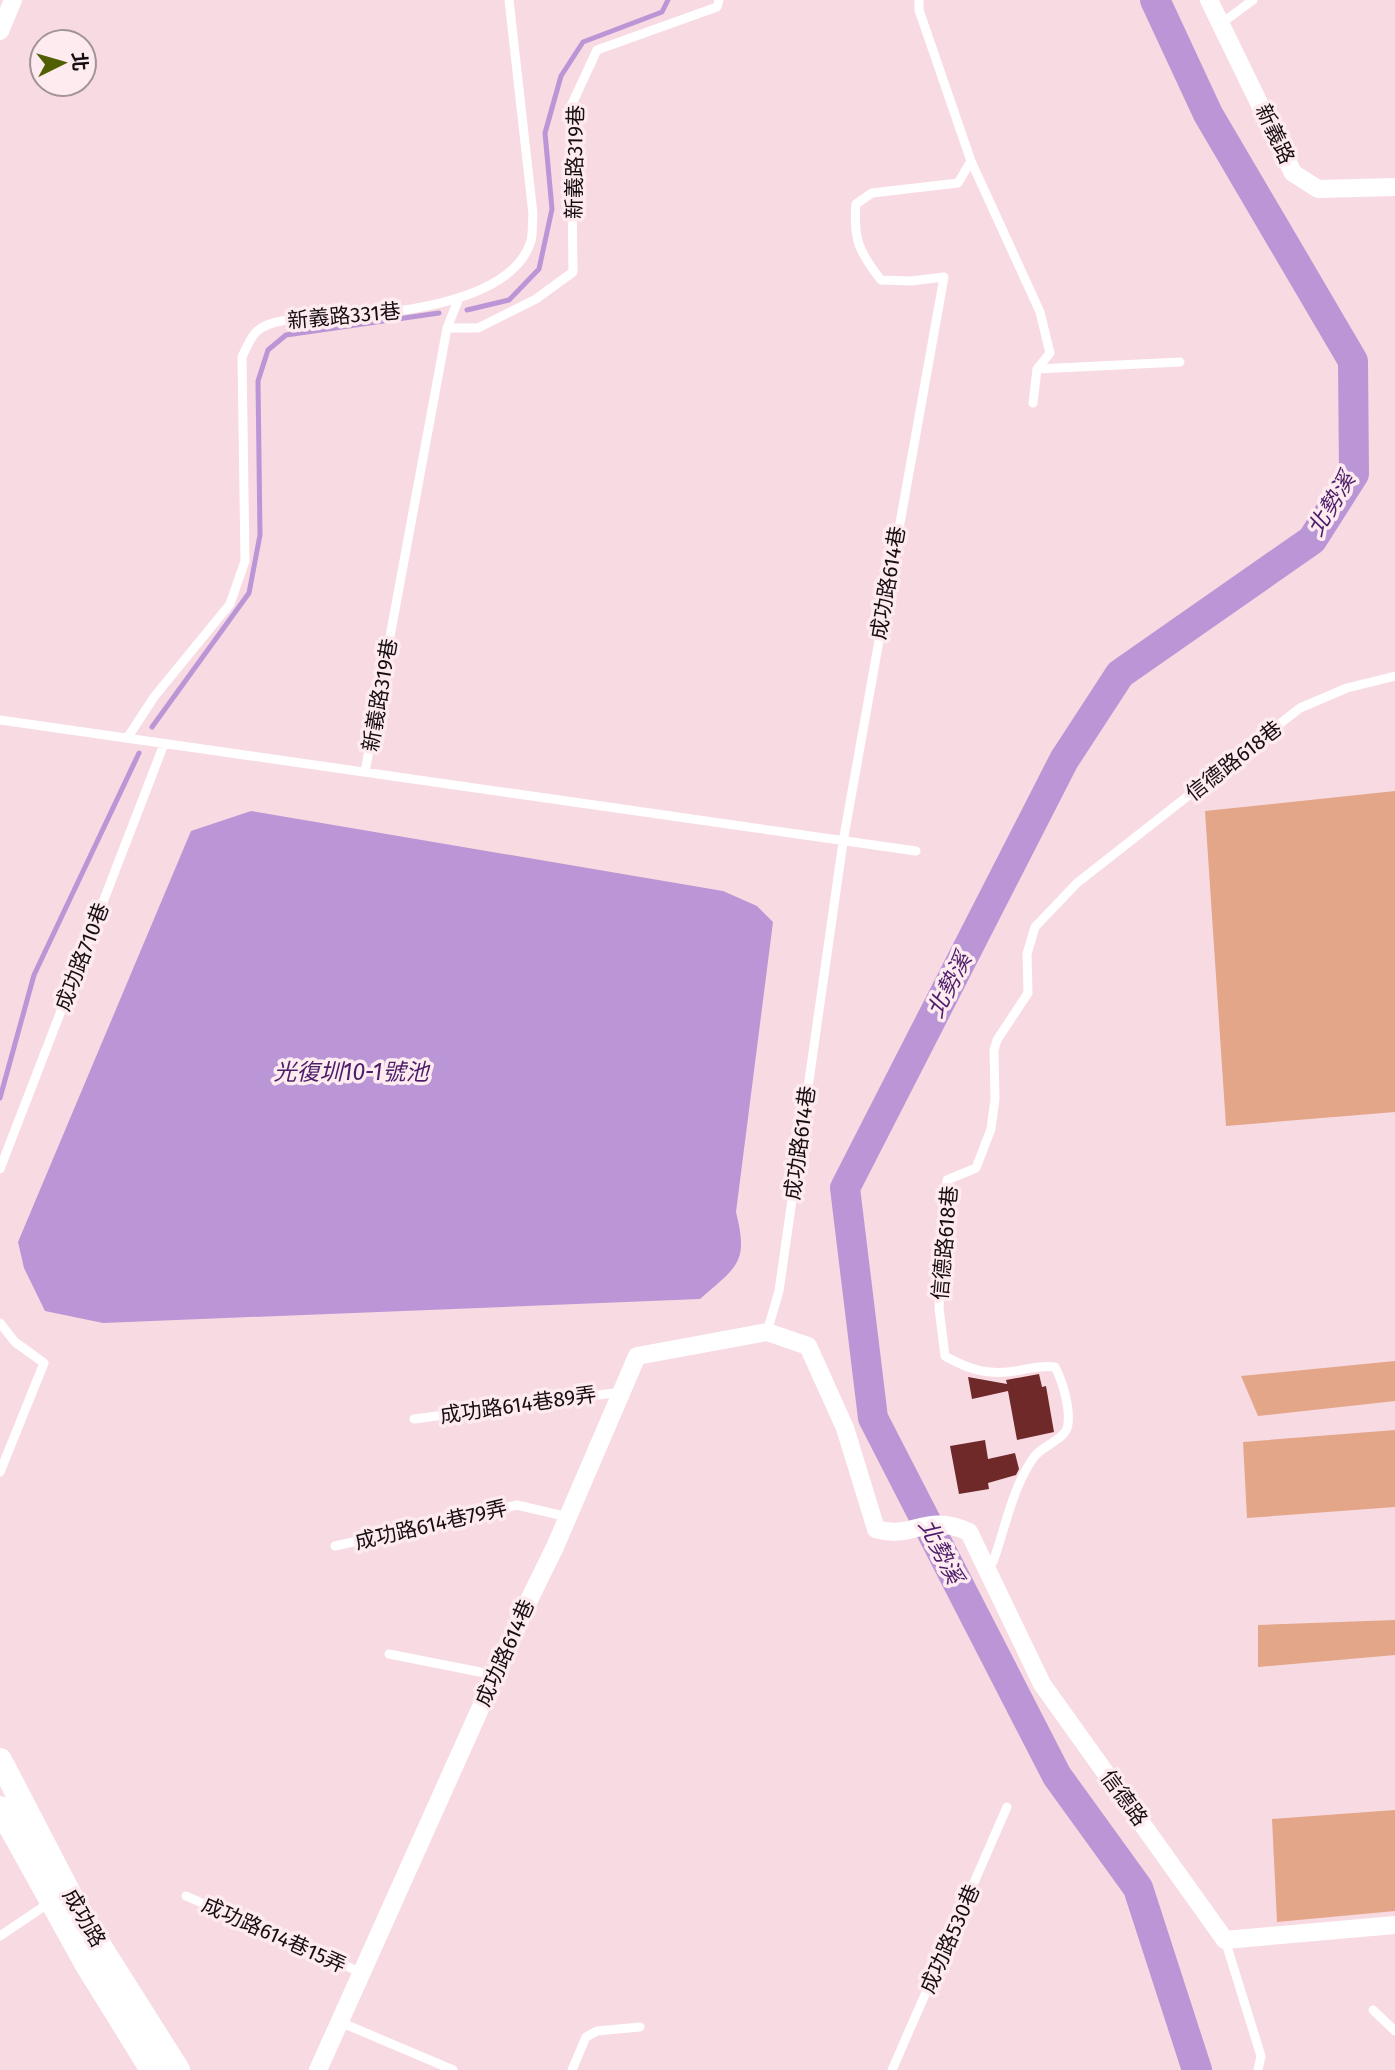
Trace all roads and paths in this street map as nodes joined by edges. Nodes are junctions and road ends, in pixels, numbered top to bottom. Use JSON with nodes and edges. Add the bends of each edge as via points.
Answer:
{"nodes":[{"id":1,"x":13,"y":0,"type":"edge"},
{"id":2,"x":509,"y":0,"type":"edge"},
{"id":3,"x":719,"y":0,"type":"edge"},
{"id":4,"x":919,"y":0,"type":"edge"},
{"id":5,"x":1209,"y":0,"type":"edge"},
{"id":6,"x":1253,"y":0,"type":"edge"},
{"id":7,"x":1222,"y":23,"type":"junction"},
{"id":8,"x":0,"y":31,"type":"edge"},
{"id":9,"x":971,"y":161,"type":"junction"},
{"id":10,"x":1395,"y":187,"type":"edge"},
{"id":11,"x":459,"y":298,"type":"junction"},
{"id":12,"x":447,"y":328,"type":"junction"},
{"id":13,"x":1180,"y":362,"type":"dead end"},
{"id":14,"x":1037,"y":369,"type":"junction"},
{"id":15,"x":1033,"y":403,"type":"dead end"},
{"id":16,"x":1395,"y":676,"type":"edge"},
{"id":17,"x":0,"y":720,"type":"edge"},
{"id":18,"x":128,"y":737,"type":"junction"},
{"id":19,"x":164,"y":744,"type":"junction"},
{"id":20,"x":365,"y":772,"type":"junction"},
{"id":21,"x":843,"y":842,"type":"junction"},
{"id":22,"x":916,"y":851,"type":"dead end"},
{"id":23,"x":0,"y":1169,"type":"edge"},
{"id":24,"x":0,"y":1323,"type":"edge"},
{"id":25,"x":767,"y":1332,"type":"junction"},
{"id":26,"x":622,"y":1392,"type":"junction"},
{"id":27,"x":414,"y":1419,"type":"dead end"},
{"id":28,"x":0,"y":1472,"type":"edge"},
{"id":29,"x":568,"y":1517,"type":"junction"},
{"id":30,"x":934,"y":1523,"type":"joint"},
{"id":31,"x":335,"y":1546,"type":"dead end"},
{"id":32,"x":987,"y":1567,"type":"junction"},
{"id":33,"x":389,"y":1654,"type":"dead end"},
{"id":34,"x":495,"y":1675,"type":"junction"},
{"id":35,"x":0,"y":1760,"type":"edge"},
{"id":36,"x":1007,"y":1807,"type":"dead end"},
{"id":37,"x":0,"y":1808,"type":"edge"},
{"id":38,"x":186,"y":1896,"type":"dead end"},
{"id":39,"x":61,"y":1898,"type":"junction"},
{"id":40,"x":1395,"y":1925,"type":"edge"},
{"id":41,"x":0,"y":1936,"type":"edge"},
{"id":42,"x":1226,"y":1940,"type":"junction"},
{"id":43,"x":362,"y":1973,"type":"junction"},
{"id":44,"x":1373,"y":2010,"type":"dead end"},
{"id":45,"x":340,"y":2022,"type":"junction"},
{"id":46,"x":640,"y":2027,"type":"dead end"},
{"id":47,"x":1395,"y":2031,"type":"edge"},
{"id":48,"x":152,"y":2070,"type":"edge"},
{"id":49,"x":178,"y":2070,"type":"edge"},
{"id":50,"x":318,"y":2070,"type":"edge"},
{"id":51,"x":453,"y":2070,"type":"edge"},
{"id":52,"x":572,"y":2070,"type":"edge"},
{"id":53,"x":892,"y":2070,"type":"edge"},
{"id":54,"x":1258,"y":2070,"type":"edge"}],
"edges":[{"from":1,"to":8,"type":"street"},
{"from":2,"to":11,"type":"lane","name":"新義路331巷","via":[[533,214],[531,241],[520,261],[498,282]]},
{"from":3,"to":12,"type":"lane","name":"新義路319巷","via":[[717,7],[597,50],[571,106],[573,272],[536,299],[478,328]]},
{"from":4,"to":9,"type":"lane"},
{"from":5,"to":7,"type":"street","name":"新義路"},
{"from":6,"to":7,"type":"lane"},
{"from":7,"to":10,"type":"street","name":"新義路","via":[[1293,173],[1318,189]]},
{"from":9,"to":14,"type":"lane","via":[[1040,312],[1051,353]]},
{"from":9,"to":21,"type":"lane","name":"成功路614巷","via":[[958,183],[872,193],[856,204],[854,233],[865,260],[881,279],[944,277]]},
{"from":11,"to":12,"type":"lane","name":"新義路319巷"},
{"from":11,"to":18,"type":"lane","name":"新義路331巷","via":[[408,311],[281,321],[263,325],[251,337],[242,357],[245,561],[230,604],[154,697]]},
{"from":12,"to":20,"type":"lane","name":"新義路319巷"},
{"from":13,"to":14,"type":"lane"},
{"from":14,"to":15,"type":"lane"},
{"from":16,"to":32,"type":"lane","name":"信德路618巷","via":[[1347,688],[1300,708],[1077,883],[1035,927],[1029,940],[1028,993],[994,1050],[995,1099],[984,1153],[976,1168],[947,1180],[939,1308],[945,1356],[969,1370],[1006,1373],[1055,1367],[1068,1425],[1065,1434],[1035,1456],[1015,1492],[993,1562]]},
{"from":17,"to":18,"type":"lane"},
{"from":18,"to":19,"type":"lane"},
{"from":19,"to":20,"type":"lane"},
{"from":19,"to":23,"type":"lane","name":"成功路710巷"},
{"from":20,"to":21,"type":"lane"},
{"from":21,"to":22,"type":"lane"},
{"from":21,"to":25,"type":"lane","name":"成功路614巷","via":[[779,1291]]},
{"from":24,"to":28,"type":"lane","via":[[15,1342],[44,1363]]},
{"from":25,"to":26,"type":"street","name":"成功路614巷","via":[[637,1356]]},
{"from":25,"to":30,"type":"street","name":"成功路614巷","via":[[808,1346],[845,1428],[876,1528],[892,1533]]},
{"from":26,"to":27,"type":"lane","name":"成功路614巷89弄"},
{"from":26,"to":29,"type":"street","name":"成功路614巷"},
{"from":29,"to":31,"type":"lane","name":"成功路614巷79弄","via":[[517,1505]]},
{"from":29,"to":34,"type":"street","name":"成功路614巷"},
{"from":30,"to":32,"type":"street","name":"信德路","via":[[969,1532]]},
{"from":32,"to":42,"type":"street","name":"信德路","via":[[1042,1684]]},
{"from":33,"to":34,"type":"lane"},
{"from":34,"to":43,"type":"street","name":"成功路614巷"},
{"from":35,"to":39,"type":"street","name":"成功路"},
{"from":36,"to":53,"type":"lane","name":"成功路530巷"},
{"from":37,"to":39,"type":"street","name":"成功路"},
{"from":38,"to":43,"type":"lane","name":"成功路614巷15弄"},
{"from":39,"to":41,"type":"lane"},
{"from":39,"to":48,"type":"street","name":"成功路"},
{"from":39,"to":49,"type":"street","name":"成功路"},
{"from":40,"to":42,"type":"street"},
{"from":42,"to":54,"type":"lane","via":[[1261,2056]]},
{"from":43,"to":45,"type":"street","name":"成功路614巷"},
{"from":44,"to":47,"type":"lane"},
{"from":45,"to":50,"type":"street","name":"成功路614巷"},
{"from":45,"to":51,"type":"lane"},
{"from":46,"to":52,"type":"lane","via":[[597,2031],[586,2037]]}]}
